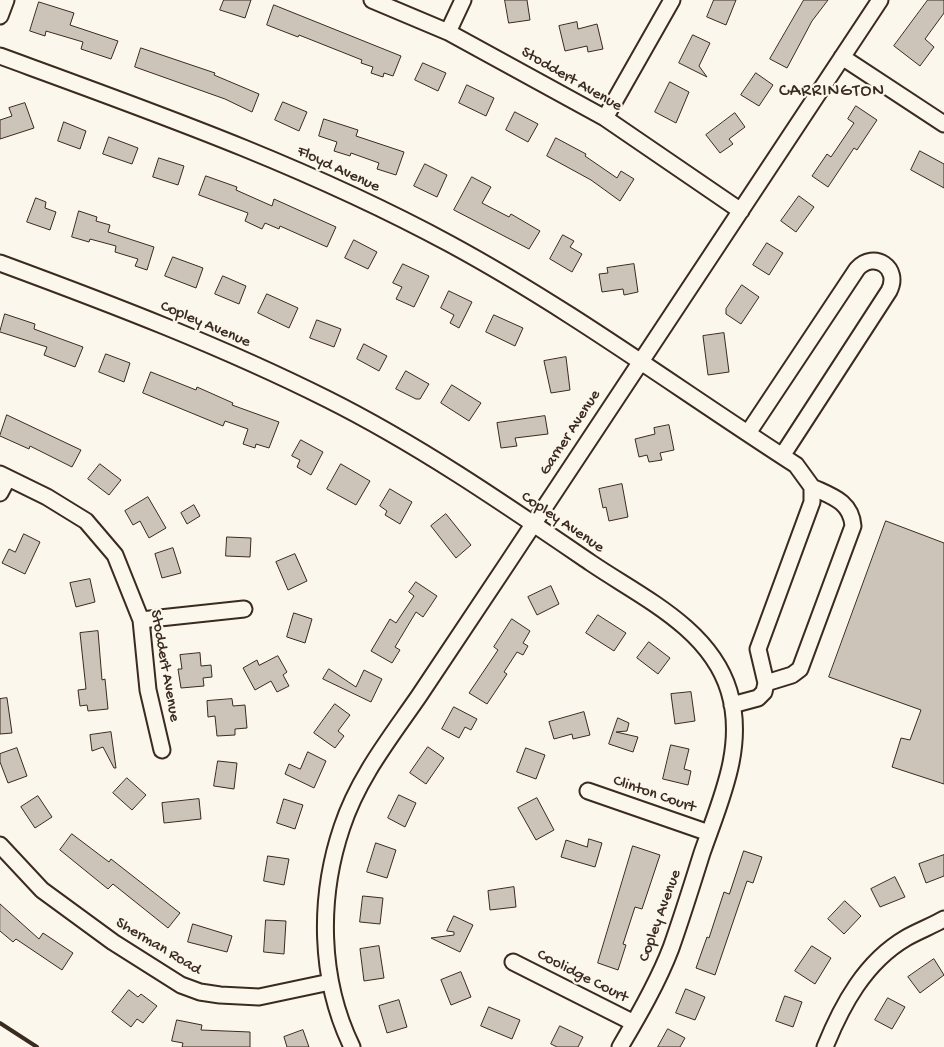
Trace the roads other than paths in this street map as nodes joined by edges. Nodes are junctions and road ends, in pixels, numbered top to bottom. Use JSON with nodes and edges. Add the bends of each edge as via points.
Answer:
{"nodes":[{"id":1,"x":6,"y":0,"type":"edge"},
{"id":2,"x":372,"y":0,"type":"edge"},
{"id":3,"x":464,"y":0,"type":"edge"},
{"id":4,"x":672,"y":0,"type":"edge"},
{"id":5,"x":880,"y":0,"type":"edge"},
{"id":6,"x":0,"y":16,"type":"edge"},
{"id":7,"x":448,"y":32,"type":"junction"},
{"id":8,"x":0,"y":56,"type":"edge"},
{"id":9,"x":842,"y":57,"type":"junction"},
{"id":10,"x":605,"y":118,"type":"junction"},
{"id":11,"x":944,"y":124,"type":"edge"},
{"id":12,"x":741,"y":211,"type":"junction"},
{"id":13,"x":0,"y":263,"type":"edge"},
{"id":14,"x":639,"y":361,"type":"junction"},
{"id":15,"x":748,"y":433,"type":"junction"},
{"id":16,"x":782,"y":456,"type":"junction"},
{"id":17,"x":4,"y":476,"type":"edge"},
{"id":18,"x":812,"y":487,"type":"junction"},
{"id":19,"x":0,"y":492,"type":"edge"},
{"id":20,"x":534,"y":524,"type":"junction"},
{"id":21,"x":244,"y":608,"type":"dead end"},
{"id":22,"x":141,"y":620,"type":"junction"},
{"id":23,"x":766,"y":683,"type":"junction"},
{"id":24,"x":732,"y":705,"type":"junction"},
{"id":25,"x":162,"y":750,"type":"dead end"},
{"id":26,"x":588,"y":791,"type":"dead end"},
{"id":27,"x":709,"y":833,"type":"junction"},
{"id":28,"x":0,"y":845,"type":"edge"},
{"id":29,"x":944,"y":920,"type":"edge"},
{"id":30,"x":514,"y":962,"type":"dead end"},
{"id":31,"x":330,"y":982,"type":"junction"},
{"id":32,"x":634,"y":1023,"type":"junction"},
{"id":33,"x":352,"y":1047,"type":"edge"},
{"id":34,"x":620,"y":1047,"type":"edge"},
{"id":35,"x":825,"y":1047,"type":"edge"}],
"edges":[{"from":1,"to":6,"type":"street"},
{"from":2,"to":7,"type":"street","name":"Stoddert Avenue"},
{"from":3,"to":7,"type":"street"},
{"from":4,"to":10,"type":"street"},
{"from":5,"to":9,"type":"street","name":"Garner Avenue"},
{"from":7,"to":10,"type":"street","name":"Stoddert Avenue"},
{"from":8,"to":14,"type":"street","name":"Floyd Avenue","via":[[305,172],[449,244],[532,292]]},
{"from":9,"to":11,"type":"street"},
{"from":9,"to":12,"type":"street","name":"Garner Avenue"},
{"from":10,"to":12,"type":"street","name":"Stoddert Avenue"},
{"from":12,"to":14,"type":"street","name":"Garner Avenue"},
{"from":13,"to":20,"type":"street","name":"Copley Avenue","via":[[195,338],[330,400],[420,451]]},
{"from":14,"to":15,"type":"street","name":"Floyd Avenue"},
{"from":14,"to":20,"type":"street","name":"Garner Avenue"},
{"from":15,"to":16,"type":"street","name":"Floyd Avenue"},
{"from":15,"to":16,"type":"street","via":[[857,269],[866,261],[884,263],[893,279],[889,291]]},
{"from":16,"to":18,"type":"street","name":"Floyd Avenue","via":[[796,465]]},
{"from":17,"to":19,"type":"street"},
{"from":17,"to":22,"type":"street","name":"Stoddert Avenue","via":[[66,507],[86,521],[102,538],[123,572]]},
{"from":18,"to":23,"type":"street","via":[[812,502],[758,648]]},
{"from":18,"to":23,"type":"street","via":[[843,502],[853,526],[800,669],[792,675]]},
{"from":20,"to":24,"type":"street","name":"Copley Avenue","via":[[674,618],[716,662]]},
{"from":20,"to":31,"type":"street","name":"Garner Avenue","via":[[366,772],[351,802],[333,859],[328,894],[326,929]]},
{"from":21,"to":22,"type":"street"},
{"from":22,"to":25,"type":"street","name":"Stoddert Avenue","via":[[148,690]]},
{"from":23,"to":24,"type":"street","via":[[758,698]]},
{"from":24,"to":27,"type":"street","name":"Copley Avenue","via":[[733,758]]},
{"from":26,"to":27,"type":"street","name":"Clinton Court"},
{"from":27,"to":32,"type":"street","name":"Copley Avenue","via":[[670,950]]},
{"from":28,"to":31,"type":"street","name":"Sherman Road","via":[[42,890],[181,985],[200,992],[259,997]]},
{"from":29,"to":35,"type":"street","via":[[906,938],[880,958],[856,985],[838,1014]]},
{"from":30,"to":32,"type":"street","name":"Coolidge Court"},
{"from":31,"to":33,"type":"street","name":"Garner Avenue","via":[[338,1015]]},
{"from":32,"to":34,"type":"street","name":"Copley Avenue"}]}
